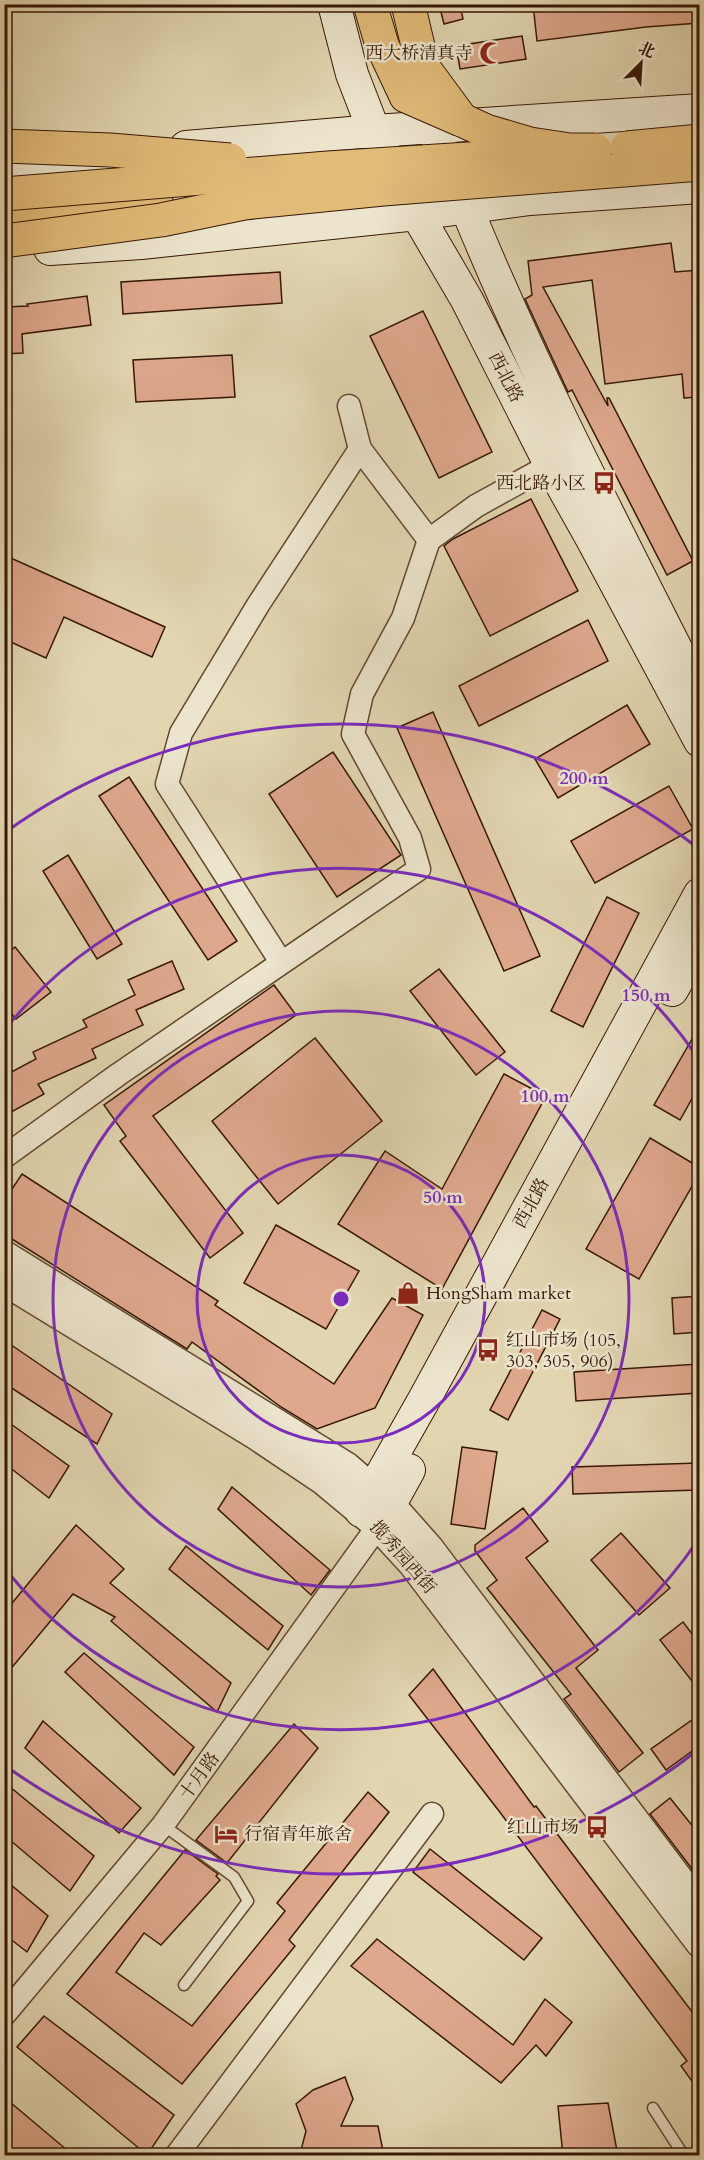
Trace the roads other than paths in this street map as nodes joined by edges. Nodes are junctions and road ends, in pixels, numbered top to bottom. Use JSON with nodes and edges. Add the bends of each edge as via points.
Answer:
{"nodes":[{"id":1,"x":334,"y":4,"type":"edge"},
{"id":2,"x":370,"y":4,"type":"edge"},
{"id":3,"x":393,"y":4,"type":"edge"},
{"id":4,"x":408,"y":4,"type":"edge"},
{"id":5,"x":699,"y":110,"type":"edge"},
{"id":6,"x":699,"y":130,"type":"edge"},
{"id":7,"x":446,"y":132,"type":"junction"},
{"id":8,"x":380,"y":141,"type":"junction"},
{"id":9,"x":699,"y":141,"type":"edge"},
{"id":10,"x":4,"y":146,"type":"edge"},
{"id":11,"x":595,"y":150,"type":"junction"},
{"id":12,"x":4,"y":163,"type":"edge"},
{"id":13,"x":699,"y":165,"type":"edge"},
{"id":14,"x":328,"y":168,"type":"junction"},
{"id":15,"x":4,"y":179,"type":"edge"},
{"id":16,"x":699,"y":187,"type":"edge"},
{"id":17,"x":4,"y":195,"type":"edge"},
{"id":18,"x":463,"y":197,"type":"junction"},
{"id":19,"x":243,"y":202,"type":"junction"},
{"id":20,"x":411,"y":204,"type":"junction"},
{"id":21,"x":4,"y":219,"type":"edge"},
{"id":22,"x":4,"y":227,"type":"edge"},
{"id":23,"x":4,"y":241,"type":"edge"},
{"id":24,"x":4,"y":252,"type":"edge"},
{"id":25,"x":349,"y":406,"type":"dead end"},
{"id":26,"x":360,"y":449,"type":"junction"},
{"id":27,"x":563,"y":458,"type":"junction"},
{"id":28,"x":429,"y":540,"type":"junction"},
{"id":29,"x":699,"y":696,"type":"edge"},
{"id":30,"x":699,"y":741,"type":"edge"},
{"id":31,"x":699,"y":894,"type":"edge"},
{"id":32,"x":699,"y":941,"type":"edge"},
{"id":33,"x":281,"y":962,"type":"junction"},
{"id":34,"x":4,"y":1157,"type":"edge"},
{"id":35,"x":4,"y":1255,"type":"edge"},
{"id":36,"x":4,"y":1281,"type":"edge"},
{"id":37,"x":376,"y":1507,"type":"junction"},
{"id":38,"x":432,"y":1814,"type":"dead end"},
{"id":39,"x":163,"y":1825,"type":"junction"},
{"id":40,"x":699,"y":1907,"type":"edge"},
{"id":41,"x":699,"y":1943,"type":"edge"},
{"id":42,"x":184,"y":1985,"type":"dead end"},
{"id":43,"x":4,"y":2015,"type":"edge"},
{"id":44,"x":653,"y":2108,"type":"dead end"},
{"id":45,"x":176,"y":2156,"type":"edge"},
{"id":46,"x":684,"y":2156,"type":"edge"}],
"edges":[{"from":1,"to":8,"type":"main road","name":"西北路","via":[[352,74]]},
{"from":2,"to":7,"type":"highway","bridge":true,"via":[[382,45],[406,96]]},
{"from":3,"to":7,"type":"main road","name":"西北路","via":[[420,91]]},
{"from":4,"to":7,"type":"highway","bridge":true,"via":[[423,67]]},
{"from":5,"to":7,"type":"main road"},
{"from":6,"to":7,"type":"main road"},
{"from":7,"to":8,"type":"main road"},
{"from":7,"to":11,"type":"highway","bridge":true,"via":[[486,131],[530,144]]},
{"from":7,"to":18,"type":"main road","name":"西北路"},
{"from":8,"to":12,"type":"main road"},
{"from":8,"to":15,"type":"main road"},
{"from":8,"to":20,"type":"main road","name":"西北路"},
{"from":9,"to":11,"type":"highway","bridge":true},
{"from":10,"to":14,"type":"highway","bridge":true,"via":[[110,150]]},
{"from":11,"to":14,"type":"highway","bridge":true},
{"from":13,"to":19,"type":"highway","bridge":true},
{"from":14,"to":17,"type":"highway","bridge":true},
{"from":16,"to":18,"type":"main road","via":[[530,199]]},
{"from":18,"to":20,"type":"main road"},
{"from":18,"to":27,"type":"main road","name":"西北路"},
{"from":19,"to":21,"type":"highway","bridge":true},
{"from":19,"to":23,"type":"highway","bridge":true,"via":[[161,220]]},
{"from":20,"to":22,"type":"main road"},
{"from":20,"to":24,"type":"main road","via":[[141,243]]},
{"from":20,"to":27,"type":"main road","name":"西北路"},
{"from":25,"to":26,"type":"street"},
{"from":26,"to":28,"type":"street"},
{"from":26,"to":33,"type":"street","via":[[258,605],[181,733],[167,784]]},
{"from":27,"to":28,"type":"street","via":[[476,506]]},
{"from":27,"to":29,"type":"main road","name":"西北路"},
{"from":27,"to":30,"type":"main road","name":"西北路","via":[[592,539]]},
{"from":28,"to":33,"type":"street","via":[[403,618],[362,694],[353,734],[411,838],[418,869]]},
{"from":31,"to":37,"type":"main road","name":"西北路","via":[[425,1398]]},
{"from":32,"to":37,"type":"main road","name":"西北路"},
{"from":33,"to":34,"type":"street"},
{"from":35,"to":37,"type":"street","name":"揽秀园西街","via":[[347,1467]]},
{"from":36,"to":37,"type":"street","name":"揽秀园西街","via":[[324,1481]]},
{"from":37,"to":39,"type":"street","name":"十月路"},
{"from":37,"to":40,"type":"street","name":"揽秀园西街","via":[[429,1548]]},
{"from":37,"to":41,"type":"street","name":"揽秀园西街","via":[[419,1573]]},
{"from":38,"to":45,"type":"street"},
{"from":39,"to":42,"type":"lane","via":[[234,1877],[248,1901]]},
{"from":39,"to":43,"type":"street","name":"十月路"},
{"from":44,"to":46,"type":"lane"}]}
